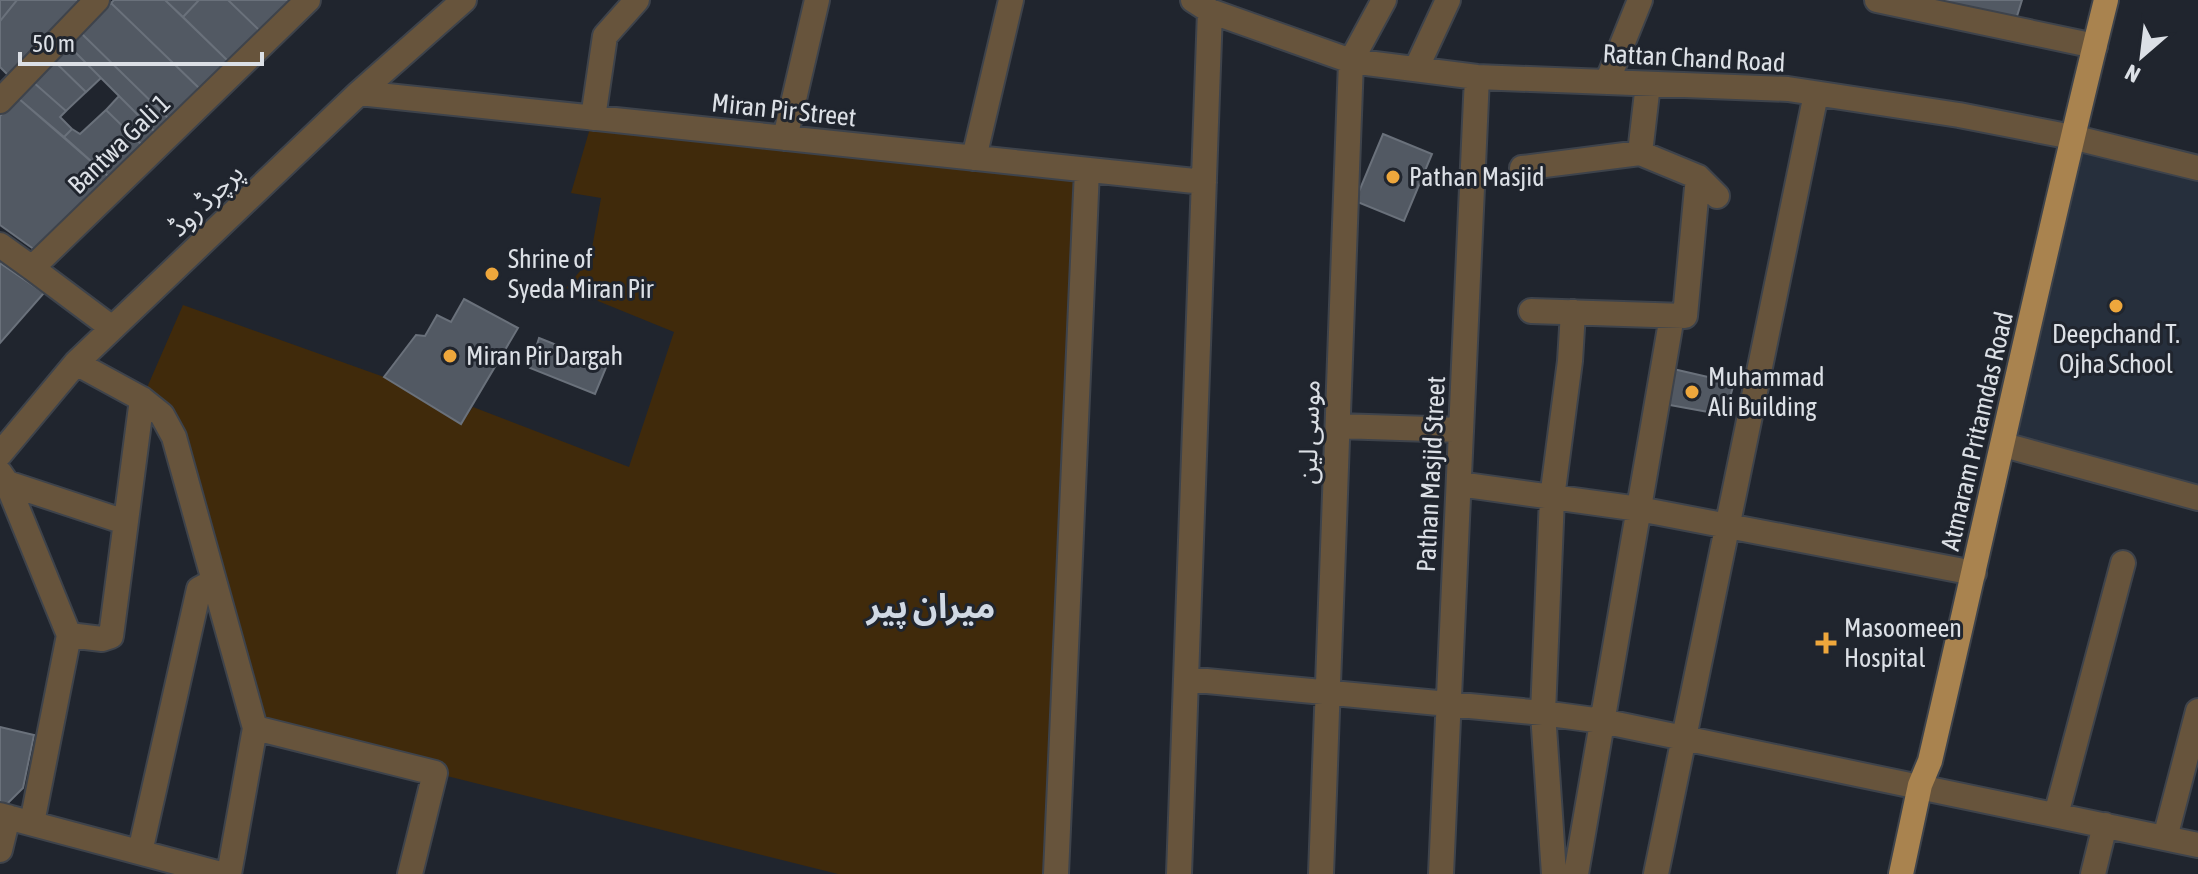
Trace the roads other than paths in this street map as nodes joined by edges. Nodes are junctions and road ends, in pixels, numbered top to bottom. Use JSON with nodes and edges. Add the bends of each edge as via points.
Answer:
{"nodes":[{"id":1,"x":97,"y":0,"type":"edge"},
{"id":2,"x":308,"y":0,"type":"edge"},
{"id":3,"x":464,"y":0,"type":"edge"},
{"id":4,"x":637,"y":0,"type":"edge"},
{"id":5,"x":817,"y":0,"type":"edge"},
{"id":6,"x":1011,"y":0,"type":"edge"},
{"id":7,"x":1384,"y":0,"type":"edge"},
{"id":8,"x":1448,"y":0,"type":"edge"},
{"id":9,"x":1640,"y":0,"type":"edge"},
{"id":10,"x":1877,"y":0,"type":"edge"},
{"id":11,"x":2106,"y":0,"type":"edge"},
{"id":12,"x":1201,"y":5,"type":"edge"},
{"id":13,"x":2095,"y":46,"type":"junction"},
{"id":14,"x":1351,"y":61,"type":"junction"},
{"id":15,"x":1416,"y":69,"type":"junction"},
{"id":16,"x":1477,"y":77,"type":"junction"},
{"id":17,"x":1607,"y":82,"type":"junction"},
{"id":18,"x":1648,"y":84,"type":"junction"},
{"id":19,"x":359,"y":93,"type":"junction"},
{"id":20,"x":1816,"y":94,"type":"junction"},
{"id":21,"x":0,"y":101,"type":"edge"},
{"id":22,"x":593,"y":118,"type":"junction"},
{"id":23,"x":2072,"y":137,"type":"junction"},
{"id":24,"x":785,"y":138,"type":"junction"},
{"id":25,"x":1640,"y":153,"type":"junction"},
{"id":26,"x":974,"y":158,"type":"junction"},
{"id":27,"x":1522,"y":168,"type":"dead end"},
{"id":28,"x":2198,"y":168,"type":"edge"},
{"id":29,"x":1087,"y":170,"type":"junction"},
{"id":30,"x":1698,"y":177,"type":"junction"},
{"id":31,"x":1204,"y":182,"type":"junction"},
{"id":32,"x":1717,"y":196,"type":"dead end"},
{"id":33,"x":0,"y":245,"type":"edge"},
{"id":34,"x":32,"y":268,"type":"junction"},
{"id":35,"x":1531,"y":311,"type":"dead end"},
{"id":36,"x":1573,"y":312,"type":"junction"},
{"id":37,"x":1672,"y":316,"type":"junction"},
{"id":38,"x":112,"y":328,"type":"junction"},
{"id":39,"x":76,"y":363,"type":"junction"},
{"id":40,"x":142,"y":399,"type":"junction"},
{"id":41,"x":1338,"y":426,"type":"junction"},
{"id":42,"x":1461,"y":430,"type":"junction"},
{"id":43,"x":2004,"y":445,"type":"junction"},
{"id":44,"x":0,"y":454,"type":"edge"},
{"id":45,"x":4,"y":478,"type":"edge"},
{"id":46,"x":1459,"y":484,"type":"junction"},
{"id":47,"x":1552,"y":498,"type":"junction"},
{"id":48,"x":2198,"y":498,"type":"edge"},
{"id":49,"x":1639,"y":509,"type":"junction"},
{"id":50,"x":125,"y":522,"type":"junction"},
{"id":51,"x":1728,"y":524,"type":"junction"},
{"id":52,"x":2123,"y":563,"type":"dead end"},
{"id":53,"x":1974,"y":573,"type":"junction"},
{"id":54,"x":214,"y":581,"type":"junction"},
{"id":55,"x":69,"y":635,"type":"junction"},
{"id":56,"x":1186,"y":679,"type":"junction"},
{"id":57,"x":1328,"y":692,"type":"junction"},
{"id":58,"x":1449,"y":705,"type":"junction"},
{"id":59,"x":2198,"y":711,"type":"edge"},
{"id":60,"x":1543,"y":713,"type":"junction"},
{"id":61,"x":1602,"y":721,"type":"junction"},
{"id":62,"x":255,"y":728,"type":"junction"},
{"id":63,"x":1684,"y":738,"type":"junction"},
{"id":64,"x":1920,"y":785,"type":"junction"},
{"id":65,"x":2056,"y":815,"type":"junction"},
{"id":66,"x":4,"y":816,"type":"edge"},
{"id":67,"x":32,"y":823,"type":"junction"},
{"id":68,"x":2105,"y":825,"type":"junction"},
{"id":69,"x":2165,"y":838,"type":"junction"},
{"id":70,"x":2198,"y":845,"type":"edge"},
{"id":71,"x":0,"y":850,"type":"edge"},
{"id":72,"x":140,"y":852,"type":"junction"},
{"id":73,"x":221,"y":874,"type":"edge"},
{"id":74,"x":229,"y":874,"type":"edge"},
{"id":75,"x":410,"y":874,"type":"edge"},
{"id":76,"x":1056,"y":874,"type":"edge"},
{"id":77,"x":1179,"y":874,"type":"edge"},
{"id":78,"x":1321,"y":874,"type":"edge"},
{"id":79,"x":1441,"y":874,"type":"edge"},
{"id":80,"x":1554,"y":874,"type":"edge"},
{"id":81,"x":1576,"y":874,"type":"edge"},
{"id":82,"x":1656,"y":874,"type":"edge"},
{"id":83,"x":1901,"y":874,"type":"edge"},
{"id":84,"x":2093,"y":874,"type":"edge"}],
"edges":[{"from":1,"to":21,"type":"street"},
{"from":2,"to":34,"type":"street","name":"Bantwa Gali 1"},
{"from":3,"to":19,"type":"street","name":"پرچرڈ روڈ"},
{"from":4,"to":22,"type":"street","via":[[605,36]]},
{"from":5,"to":24,"type":"street"},
{"from":6,"to":26,"type":"street"},
{"from":7,"to":14,"type":"street","name":"موسی لین"},
{"from":8,"to":15,"type":"street"},
{"from":9,"to":17,"type":"street"},
{"from":10,"to":13,"type":"street"},
{"from":11,"to":13,"type":"main road","name":"Atmaram Pritamdas Road"},
{"from":12,"to":14,"type":"street","name":"Rattan Chand Road"},
{"from":12,"to":31,"type":"street"},
{"from":13,"to":23,"type":"main road","name":"Atmaram Pritamdas Road"},
{"from":14,"to":15,"type":"street","name":"Rattan Chand Road"},
{"from":14,"to":41,"type":"street","name":"موسی لین"},
{"from":15,"to":16,"type":"street","name":"Rattan Chand Road"},
{"from":16,"to":17,"type":"street","name":"Rattan Chand Road"},
{"from":16,"to":42,"type":"street","name":"Pathan Masjid Street"},
{"from":17,"to":18,"type":"street","name":"Rattan Chand Road"},
{"from":18,"to":20,"type":"street","name":"Rattan Chand Road"},
{"from":18,"to":25,"type":"street"},
{"from":19,"to":22,"type":"street","name":"Miran Pir Street"},
{"from":19,"to":38,"type":"street","name":"پرچرڈ روڈ"},
{"from":20,"to":23,"type":"street","name":"Rattan Chand Road"},
{"from":20,"to":51,"type":"street"},
{"from":22,"to":24,"type":"street","name":"Miran Pir Street"},
{"from":23,"to":28,"type":"street","name":"Rattan Chand Road"},
{"from":23,"to":43,"type":"main road","name":"Atmaram Pritamdas Road"},
{"from":24,"to":26,"type":"street","name":"Miran Pir Street"},
{"from":25,"to":27,"type":"street"},
{"from":25,"to":30,"type":"street"},
{"from":26,"to":29,"type":"street","name":"Miran Pir Street"},
{"from":29,"to":31,"type":"street","name":"Miran Pir Street"},
{"from":29,"to":76,"type":"street"},
{"from":30,"to":32,"type":"street"},
{"from":30,"to":37,"type":"street","via":[[1685,316]]},
{"from":31,"to":56,"type":"street"},
{"from":33,"to":34,"type":"street"},
{"from":34,"to":38,"type":"street"},
{"from":35,"to":36,"type":"street"},
{"from":36,"to":37,"type":"street"},
{"from":36,"to":47,"type":"street"},
{"from":37,"to":49,"type":"street"},
{"from":38,"to":39,"type":"street","name":"پرچرڈ روڈ"},
{"from":39,"to":40,"type":"street"},
{"from":39,"to":44,"type":"street","name":"پرچرڈ روڈ"},
{"from":40,"to":50,"type":"street"},
{"from":40,"to":54,"type":"street","via":[[162,415],[174,437]]},
{"from":41,"to":42,"type":"street"},
{"from":41,"to":57,"type":"street","name":"موسی لین"},
{"from":42,"to":46,"type":"street","name":"Pathan Masjid Street"},
{"from":43,"to":48,"type":"street"},
{"from":43,"to":53,"type":"main road","name":"Atmaram Pritamdas Road"},
{"from":45,"to":50,"type":"street"},
{"from":45,"to":55,"type":"street"},
{"from":46,"to":47,"type":"street"},
{"from":46,"to":58,"type":"street","name":"Pathan Masjid Street"},
{"from":47,"to":49,"type":"street"},
{"from":47,"to":60,"type":"street"},
{"from":49,"to":51,"type":"street"},
{"from":49,"to":61,"type":"street"},
{"from":50,"to":55,"type":"street","via":[[111,636]]},
{"from":51,"to":53,"type":"street"},
{"from":51,"to":63,"type":"street"},
{"from":52,"to":65,"type":"street"},
{"from":53,"to":64,"type":"main road","name":"Atmaram Pritamdas Road"},
{"from":54,"to":62,"type":"street"},
{"from":54,"to":72,"type":"street","via":[[199,589]]},
{"from":55,"to":67,"type":"street"},
{"from":56,"to":57,"type":"street"},
{"from":56,"to":77,"type":"street"},
{"from":57,"to":58,"type":"street"},
{"from":57,"to":78,"type":"street","name":"موسی لین"},
{"from":58,"to":60,"type":"street"},
{"from":58,"to":79,"type":"street","name":"Pathan Masjid Street"},
{"from":59,"to":69,"type":"street"},
{"from":60,"to":61,"type":"street"},
{"from":60,"to":80,"type":"street"},
{"from":61,"to":63,"type":"street"},
{"from":61,"to":81,"type":"street"},
{"from":62,"to":74,"type":"street"},
{"from":62,"to":75,"type":"street","via":[[435,773]]},
{"from":63,"to":64,"type":"street"},
{"from":63,"to":82,"type":"street"},
{"from":64,"to":65,"type":"street"},
{"from":64,"to":83,"type":"main road","name":"Atmaram Pritamdas Road"},
{"from":65,"to":68,"type":"street"},
{"from":66,"to":67,"type":"street"},
{"from":66,"to":71,"type":"street"},
{"from":67,"to":72,"type":"street"},
{"from":68,"to":69,"type":"street"},
{"from":68,"to":84,"type":"street"},
{"from":69,"to":70,"type":"street"},
{"from":72,"to":73,"type":"street"}]}
